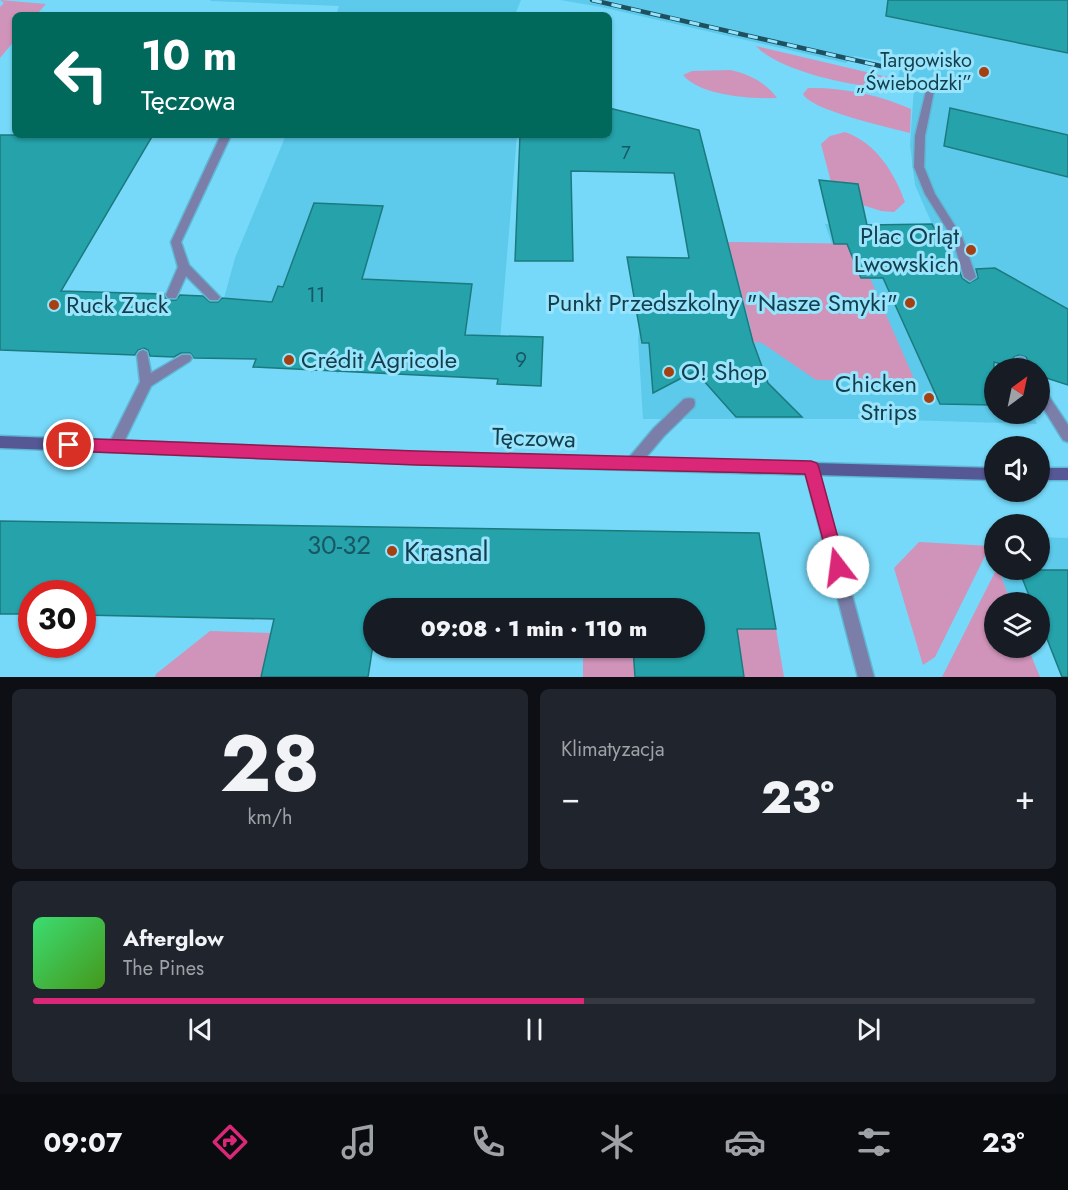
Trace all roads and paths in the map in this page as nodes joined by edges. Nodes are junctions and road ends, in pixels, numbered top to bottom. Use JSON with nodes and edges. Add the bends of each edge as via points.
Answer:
{"nodes":[{"id":1,"x":930,"y":91,"type":"dead end"},
{"id":2,"x":225,"y":138,"type":"edge"},
{"id":3,"x":184,"y":267,"type":"junction"},
{"id":4,"x":970,"y":277,"type":"dead end"},
{"id":5,"x":172,"y":295,"type":"dead end"},
{"id":6,"x":214,"y":297,"type":"dead end"},
{"id":7,"x":143,"y":355,"type":"dead end"},
{"id":8,"x":186,"y":358,"type":"dead end"},
{"id":9,"x":146,"y":382,"type":"junction"},
{"id":10,"x":689,"y":403,"type":"dead end"},
{"id":11,"x":1050,"y":408,"type":"edge"},
{"id":12,"x":1068,"y":436,"type":"edge"},
{"id":13,"x":0,"y":442,"type":"edge"},
{"id":14,"x":116,"y":446,"type":"junction"},
{"id":15,"x":632,"y":464,"type":"junction"},
{"id":16,"x":811,"y":468,"type":"junction"},
{"id":17,"x":984,"y":474,"type":"edge"},
{"id":18,"x":1050,"y":474,"type":"edge"},
{"id":19,"x":1068,"y":474,"type":"edge"},
{"id":20,"x":866,"y":677,"type":"edge"}],
"edges":[{"from":1,"to":4,"type":"street","via":[[920,136],[919,167],[930,194],[957,237]]},
{"from":2,"to":3,"type":"street","via":[[176,242]]},
{"from":3,"to":5,"type":"street"},
{"from":3,"to":6,"type":"street"},
{"from":7,"to":9,"type":"street"},
{"from":8,"to":9,"type":"street"},
{"from":9,"to":14,"type":"street"},
{"from":10,"to":15,"type":"street"},
{"from":11,"to":12,"type":"street"},
{"from":13,"to":14,"type":"street","name":"Tęczowa"},
{"from":14,"to":15,"type":"street","name":"Tęczowa"},
{"from":15,"to":16,"type":"street","name":"Tęczowa"},
{"from":16,"to":17,"type":"street","name":"Tęczowa"},
{"from":16,"to":20,"type":"street"},
{"from":18,"to":19,"type":"street"}]}
